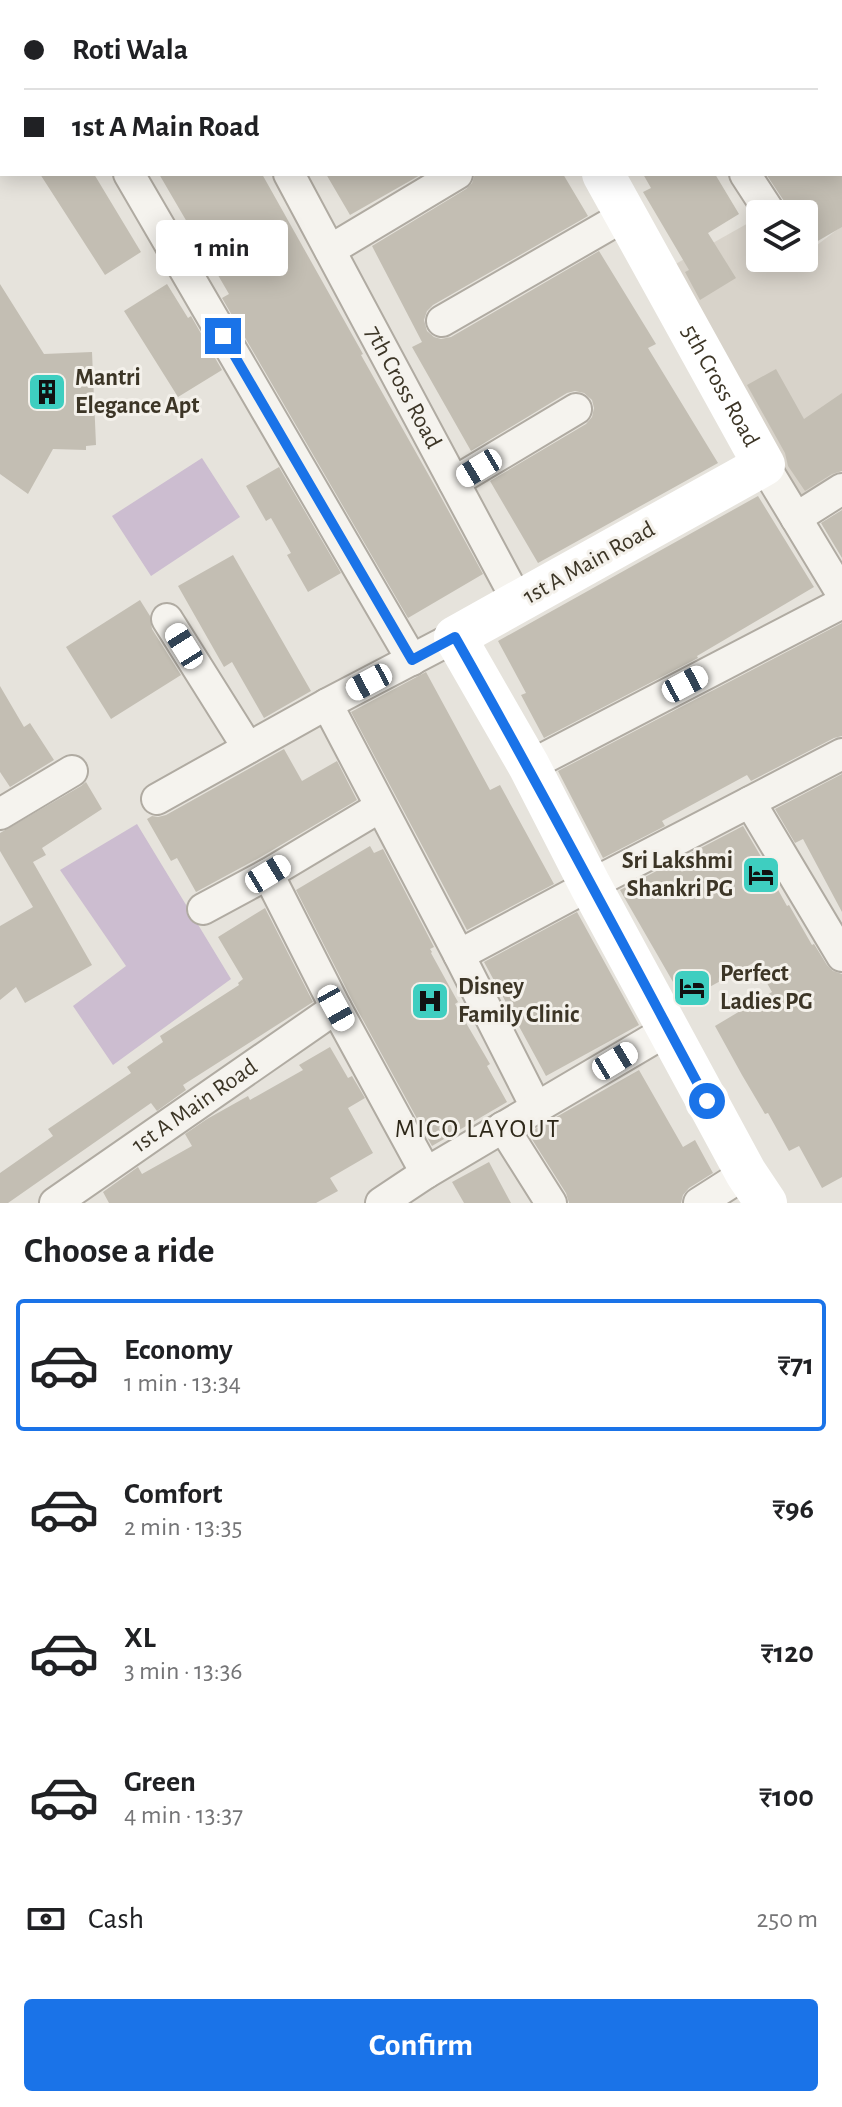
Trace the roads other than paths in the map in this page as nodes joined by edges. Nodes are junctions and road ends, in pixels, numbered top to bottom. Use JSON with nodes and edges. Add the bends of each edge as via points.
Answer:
{"nodes":[{"id":1,"x":130,"y":176,"type":"edge"},
{"id":2,"x":290,"y":176,"type":"edge"},
{"id":3,"x":454,"y":176,"type":"edge"},
{"id":4,"x":604,"y":176,"type":"edge"},
{"id":5,"x":746,"y":176,"type":"edge"},
{"id":6,"x":762,"y":200,"type":"edge"},
{"id":7,"x":626,"y":215,"type":"junction"},
{"id":8,"x":330,"y":250,"type":"junction"},
{"id":9,"x":442,"y":321,"type":"dead end"},
{"id":10,"x":576,"y":409,"type":"dead end"},
{"id":11,"x":764,"y":465,"type":"junction"},
{"id":12,"x":454,"y":482,"type":"junction"},
{"id":13,"x":842,"y":489,"type":"edge"},
{"id":14,"x":796,"y":518,"type":"junction"},
{"id":15,"x":842,"y":594,"type":"edge"},
{"id":16,"x":518,"y":602,"type":"junction"},
{"id":17,"x":842,"y":603,"type":"edge"},
{"id":18,"x":167,"y":619,"type":"dead end"},
{"id":19,"x":455,"y":637,"type":"junction"},
{"id":20,"x":412,"y":660,"type":"junction"},
{"id":21,"x":327,"y":704,"type":"junction"},
{"id":22,"x":248,"y":748,"type":"junction"},
{"id":23,"x":842,"y":754,"type":"edge"},
{"id":24,"x":529,"y":766,"type":"junction"},
{"id":25,"x":72,"y":771,"type":"dead end"},
{"id":26,"x":157,"y":799,"type":"dead end"},
{"id":27,"x":750,"y":802,"type":"junction"},
{"id":28,"x":380,"y":807,"type":"junction"},
{"id":29,"x":0,"y":814,"type":"edge"},
{"id":30,"x":268,"y":874,"type":"junction"},
{"id":31,"x":590,"y":885,"type":"junction"},
{"id":32,"x":203,"y":909,"type":"dead end"},
{"id":33,"x":459,"y":955,"type":"junction"},
{"id":34,"x":842,"y":956,"type":"edge"},
{"id":35,"x":336,"y":1008,"type":"junction"},
{"id":36,"x":668,"y":1030,"type":"junction"},
{"id":37,"x":536,"y":1107,"type":"junction"},
{"id":38,"x":503,"y":1127,"type":"junction"},
{"id":39,"x":426,"y":1173,"type":"junction"},
{"id":40,"x":756,"y":1188,"type":"edge"},
{"id":41,"x":55,"y":1203,"type":"edge"},
{"id":42,"x":381,"y":1203,"type":"edge"},
{"id":43,"x":551,"y":1203,"type":"edge"},
{"id":44,"x":699,"y":1203,"type":"edge"}],
"edges":[{"from":1,"to":20,"type":"street"},
{"from":2,"to":8,"type":"street","name":"7th Cross Road"},
{"from":3,"to":8,"type":"street"},
{"from":4,"to":7,"type":"street","name":"5th Cross Road"},
{"from":5,"to":6,"type":"street"},
{"from":7,"to":9,"type":"street"},
{"from":7,"to":11,"type":"street","name":"5th Cross Road"},
{"from":8,"to":12,"type":"street","name":"7th Cross Road"},
{"from":10,"to":12,"type":"street"},
{"from":11,"to":14,"type":"street","name":"5th Cross Road"},
{"from":11,"to":16,"type":"street","name":"1st A Main Road"},
{"from":12,"to":16,"type":"street","name":"7th Cross Road"},
{"from":13,"to":14,"type":"street"},
{"from":14,"to":15,"type":"street","name":"5th Cross Road"},
{"from":16,"to":19,"type":"street","name":"1st A Main Road"},
{"from":17,"to":24,"type":"street"},
{"from":18,"to":22,"type":"street"},
{"from":19,"to":20,"type":"street","name":"1st A Main Road"},
{"from":19,"to":24,"type":"street"},
{"from":20,"to":21,"type":"street","name":"1st A Main Road"},
{"from":21,"to":22,"type":"street","name":"1st A Main Road"},
{"from":21,"to":28,"type":"street"},
{"from":22,"to":26,"type":"street","name":"1st A Main Road"},
{"from":23,"to":27,"type":"street"},
{"from":24,"to":31,"type":"street"},
{"from":25,"to":29,"type":"street"},
{"from":27,"to":31,"type":"street"},
{"from":27,"to":34,"type":"street"},
{"from":28,"to":30,"type":"street"},
{"from":28,"to":33,"type":"street"},
{"from":30,"to":32,"type":"street"},
{"from":30,"to":35,"type":"street"},
{"from":31,"to":33,"type":"street"},
{"from":31,"to":36,"type":"street"},
{"from":33,"to":37,"type":"street"},
{"from":35,"to":39,"type":"street"},
{"from":35,"to":41,"type":"street","name":"1st A Main Road"},
{"from":36,"to":37,"type":"street"},
{"from":36,"to":40,"type":"street"},
{"from":37,"to":38,"type":"street"},
{"from":38,"to":39,"type":"street"},
{"from":38,"to":43,"type":"street"},
{"from":39,"to":42,"type":"street"},
{"from":40,"to":44,"type":"street"}]}
